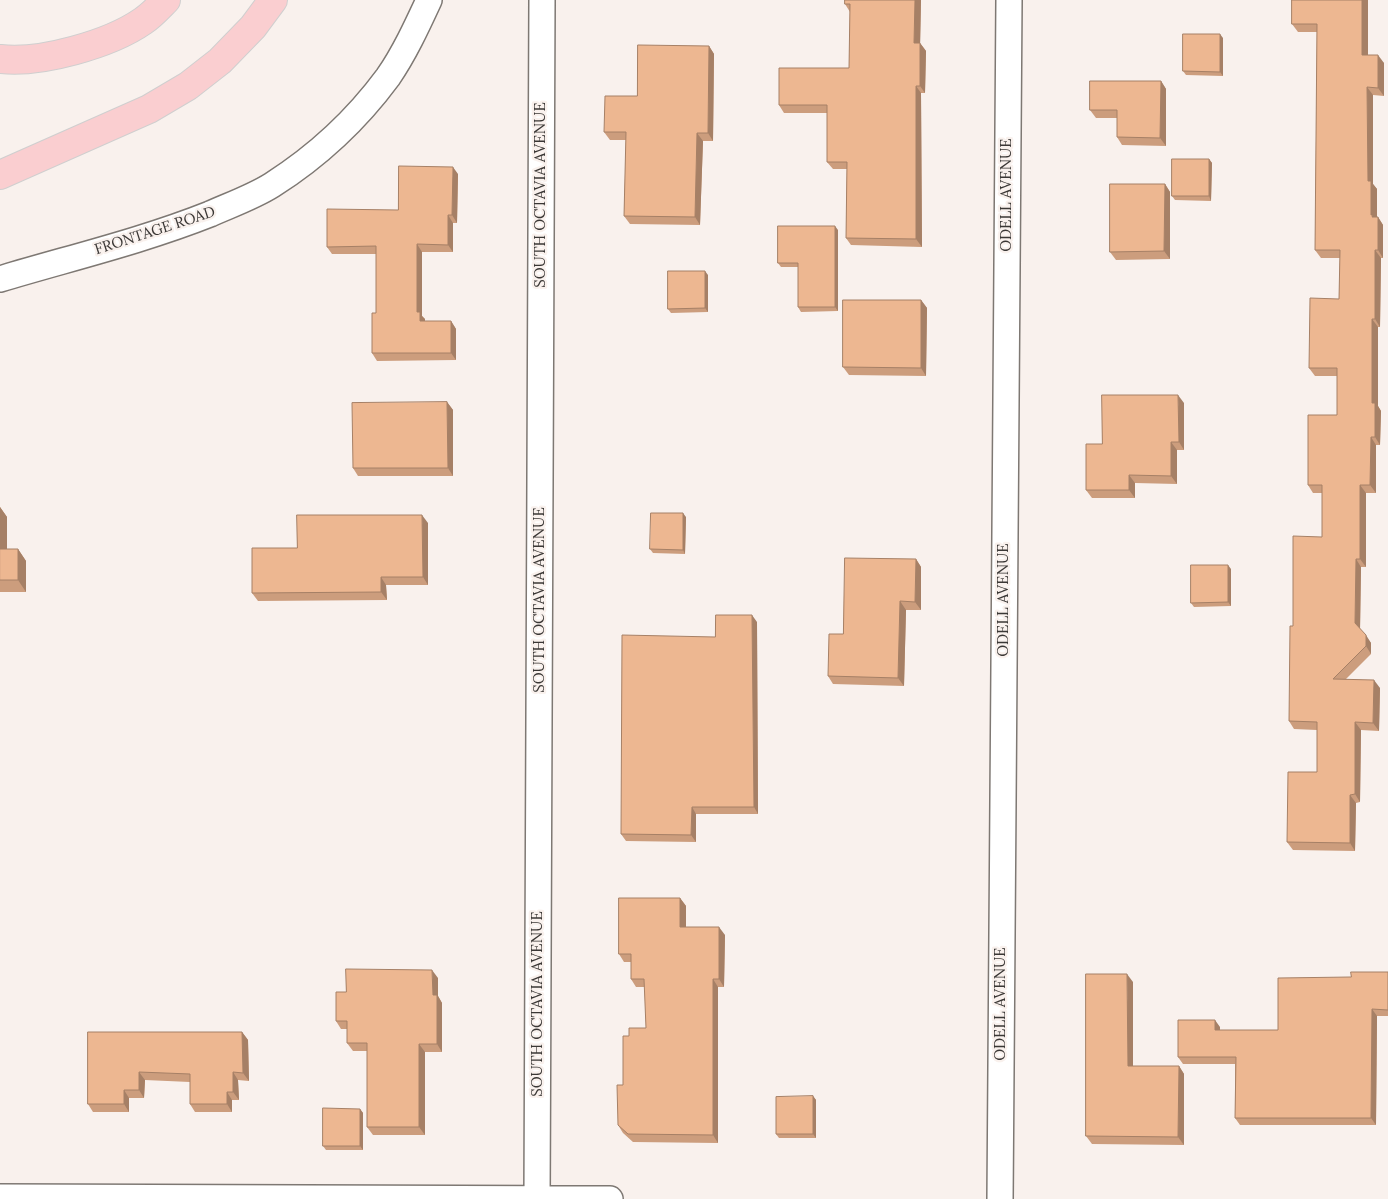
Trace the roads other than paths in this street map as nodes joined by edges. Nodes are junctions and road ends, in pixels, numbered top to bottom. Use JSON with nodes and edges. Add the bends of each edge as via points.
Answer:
{"nodes":[{"id":1,"x":166,"y":0,"type":"edge"},
{"id":2,"x":273,"y":0,"type":"edge"},
{"id":3,"x":429,"y":0,"type":"edge"},
{"id":4,"x":542,"y":0,"type":"edge"},
{"id":5,"x":1009,"y":0,"type":"edge"},
{"id":6,"x":0,"y":59,"type":"edge"},
{"id":7,"x":0,"y":175,"type":"edge"},
{"id":8,"x":0,"y":279,"type":"edge"},
{"id":9,"x":0,"y":1197,"type":"edge"},
{"id":10,"x":537,"y":1199,"type":"edge"},
{"id":11,"x":610,"y":1199,"type":"edge"},
{"id":12,"x":1000,"y":1199,"type":"edge"}],
"edges":[{"from":1,"to":6,"type":"main road","via":[[143,21],[102,42],[58,55]]},
{"from":2,"to":7,"type":"main road","via":[[253,27],[220,61],[188,86],[149,109]]},
{"from":3,"to":8,"type":"street","name":"FRONTAGE ROAD","via":[[388,76],[356,115],[314,154],[271,186],[176,227]]},
{"from":4,"to":10,"type":"street","name":"SOUTH OCTAVIA AVENUE"},
{"from":5,"to":12,"type":"street","name":"ODELL AVENUE"},
{"from":9,"to":10,"type":"street"},
{"from":10,"to":11,"type":"street"}]}
